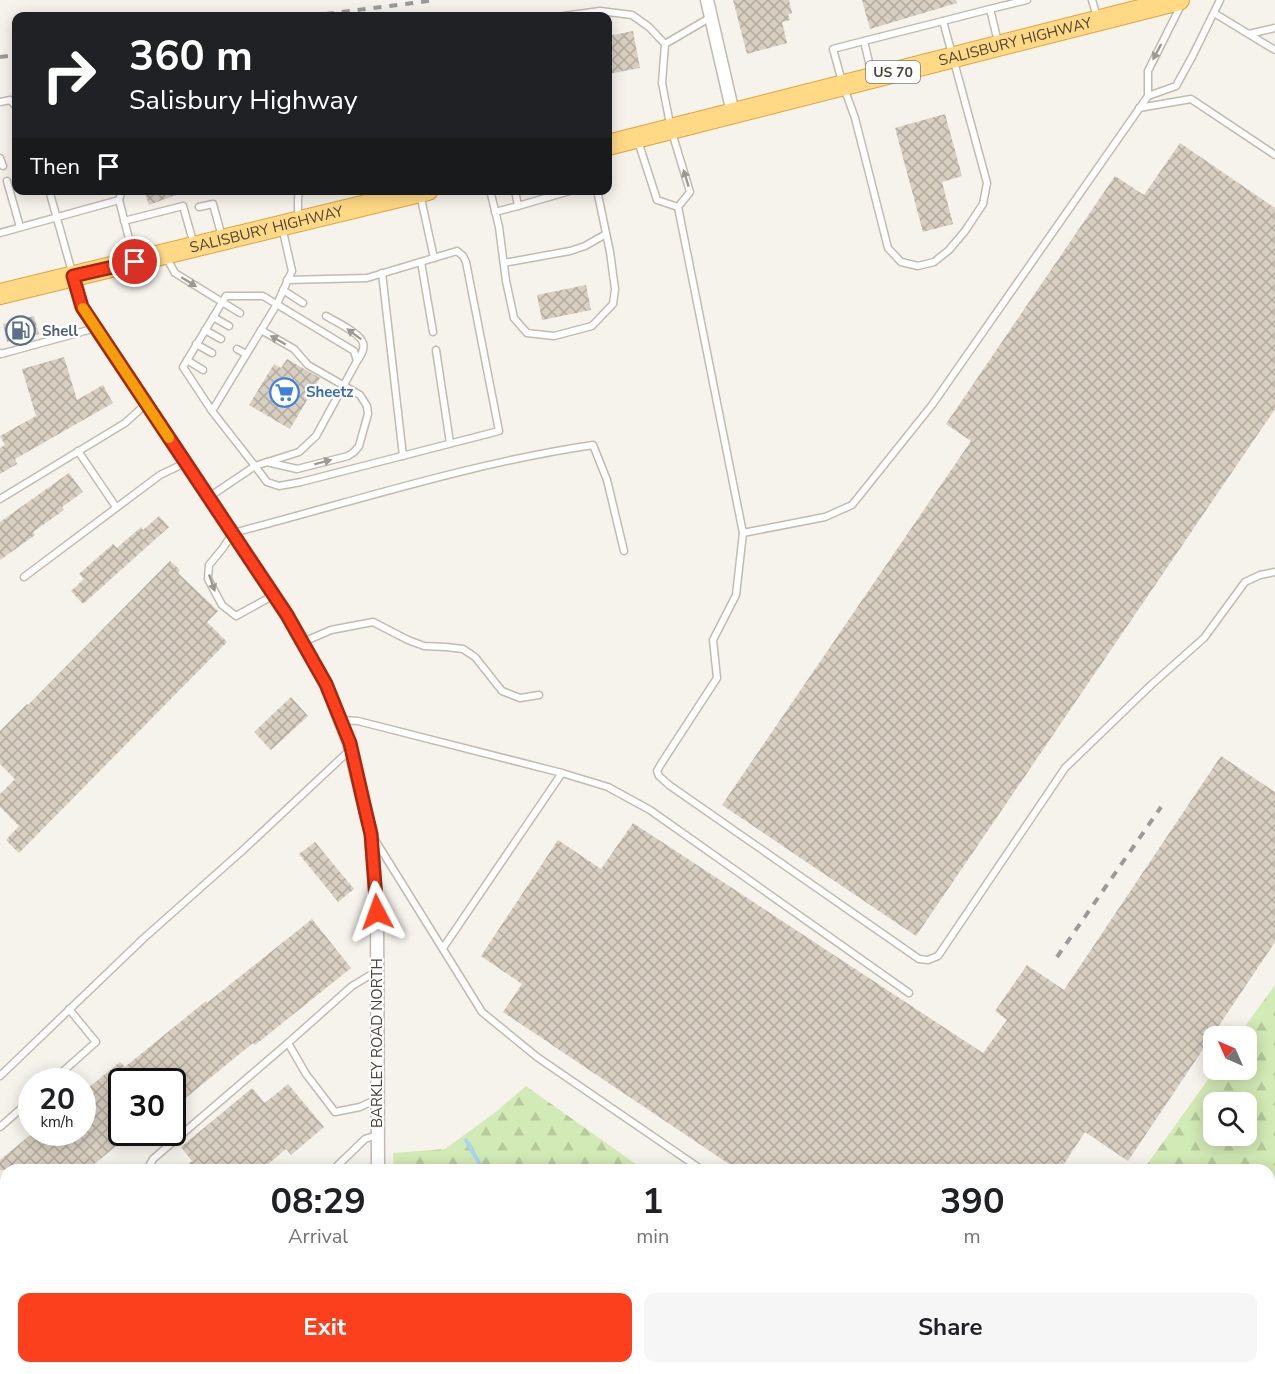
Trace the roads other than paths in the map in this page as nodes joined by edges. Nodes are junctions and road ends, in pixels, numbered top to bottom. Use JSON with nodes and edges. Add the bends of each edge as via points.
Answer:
{"nodes":[{"id":1,"x":708,"y":0,"type":"edge"},
{"id":2,"x":1027,"y":0,"type":"edge"},
{"id":3,"x":1092,"y":0,"type":"edge"},
{"id":4,"x":1179,"y":0,"type":"edge"},
{"id":5,"x":1184,"y":0,"type":"edge"},
{"id":6,"x":1220,"y":0,"type":"edge"},
{"id":7,"x":990,"y":9,"type":"junction"},
{"id":8,"x":593,"y":12,"type":"edge"},
{"id":9,"x":608,"y":12,"type":"edge"},
{"id":10,"x":612,"y":12,"type":"edge"},
{"id":11,"x":1214,"y":13,"type":"junction"},
{"id":12,"x":711,"y":17,"type":"junction"},
{"id":13,"x":943,"y":21,"type":"junction"},
{"id":14,"x":1098,"y":21,"type":"junction"},
{"id":15,"x":1275,"y":28,"type":"edge"},
{"id":16,"x":1249,"y":34,"type":"junction"},
{"id":17,"x":864,"y":41,"type":"junction"},
{"id":18,"x":665,"y":44,"type":"junction"},
{"id":19,"x":999,"y":45,"type":"junction"},
{"id":20,"x":1275,"y":50,"type":"edge"},
{"id":21,"x":952,"y":57,"type":"junction"},
{"id":22,"x":872,"y":77,"type":"junction"},
{"id":23,"x":843,"y":85,"type":"junction"},
{"id":24,"x":1148,"y":96,"type":"junction"},
{"id":25,"x":1139,"y":108,"type":"junction"},
{"id":26,"x":733,"y":113,"type":"junction"},
{"id":27,"x":671,"y":129,"type":"junction"},
{"id":28,"x":637,"y":138,"type":"junction"},
{"id":29,"x":612,"y":144,"type":"edge"},
{"id":30,"x":1275,"y":155,"type":"edge"},
{"id":31,"x":0,"y":158,"type":"edge"},
{"id":32,"x":3,"y":166,"type":"dead end"},
{"id":33,"x":7,"y":181,"type":"dead end"},
{"id":34,"x":51,"y":195,"type":"edge"},
{"id":35,"x":120,"y":195,"type":"edge"},
{"id":36,"x":298,"y":195,"type":"edge"},
{"id":37,"x":406,"y":195,"type":"edge"},
{"id":38,"x":424,"y":195,"type":"edge"},
{"id":39,"x":491,"y":195,"type":"edge"},
{"id":40,"x":516,"y":195,"type":"edge"},
{"id":41,"x":556,"y":195,"type":"edge"},
{"id":42,"x":598,"y":195,"type":"edge"},
{"id":43,"x":119,"y":200,"type":"junction"},
{"id":44,"x":518,"y":206,"type":"junction"},
{"id":45,"x":199,"y":207,"type":"dead end"},
{"id":46,"x":678,"y":207,"type":"junction"},
{"id":47,"x":495,"y":212,"type":"junction"},
{"id":48,"x":56,"y":217,"type":"junction"},
{"id":49,"x":124,"y":221,"type":"junction"},
{"id":50,"x":290,"y":225,"type":"junction"},
{"id":51,"x":20,"y":227,"type":"junction"},
{"id":52,"x":0,"y":233,"type":"edge"},
{"id":53,"x":606,"y":234,"type":"junction"},
{"id":54,"x":223,"y":241,"type":"junction"},
{"id":55,"x":195,"y":248,"type":"junction"},
{"id":56,"x":164,"y":254,"type":"junction"},
{"id":57,"x":434,"y":258,"type":"junction"},
{"id":58,"x":135,"y":262,"type":"junction"},
{"id":59,"x":421,"y":262,"type":"junction"},
{"id":60,"x":504,"y":263,"type":"junction"},
{"id":61,"x":382,"y":273,"type":"junction"},
{"id":62,"x":73,"y":276,"type":"junction"},
{"id":63,"x":288,"y":280,"type":"junction"},
{"id":64,"x":283,"y":290,"type":"junction"},
{"id":65,"x":0,"y":294,"type":"edge"},
{"id":66,"x":222,"y":303,"type":"junction"},
{"id":67,"x":303,"y":303,"type":"dead end"},
{"id":68,"x":277,"y":304,"type":"junction"},
{"id":69,"x":240,"y":313,"type":"dead end"},
{"id":70,"x":213,"y":316,"type":"junction"},
{"id":71,"x":326,"y":316,"type":"dead end"},
{"id":72,"x":255,"y":322,"type":"dead end"},
{"id":73,"x":229,"y":326,"type":"dead end"},
{"id":74,"x":96,"y":328,"type":"junction"},
{"id":75,"x":262,"y":328,"type":"junction"},
{"id":76,"x":205,"y":330,"type":"junction"},
{"id":77,"x":433,"y":332,"type":"dead end"},
{"id":78,"x":247,"y":335,"type":"dead end"},
{"id":79,"x":220,"y":339,"type":"dead end"},
{"id":80,"x":255,"y":340,"type":"junction"},
{"id":81,"x":196,"y":344,"type":"junction"},
{"id":82,"x":237,"y":349,"type":"dead end"},
{"id":83,"x":436,"y":350,"type":"dead end"},
{"id":84,"x":0,"y":353,"type":"edge"},
{"id":85,"x":212,"y":353,"type":"dead end"},
{"id":86,"x":246,"y":354,"type":"junction"},
{"id":87,"x":186,"y":360,"type":"junction"},
{"id":88,"x":357,"y":361,"type":"junction"},
{"id":89,"x":230,"y":364,"type":"dead end"},
{"id":90,"x":237,"y":369,"type":"junction"},
{"id":91,"x":203,"y":370,"type":"dead end"},
{"id":92,"x":220,"y":380,"type":"dead end"},
{"id":93,"x":228,"y":385,"type":"junction"},
{"id":94,"x":344,"y":386,"type":"junction"},
{"id":95,"x":146,"y":403,"type":"junction"},
{"id":96,"x":212,"y":411,"type":"junction"},
{"id":97,"x":450,"y":443,"type":"junction"},
{"id":98,"x":78,"y":451,"type":"junction"},
{"id":99,"x":403,"y":456,"type":"junction"},
{"id":100,"x":267,"y":462,"type":"junction"},
{"id":101,"x":186,"y":463,"type":"junction"},
{"id":102,"x":255,"y":466,"type":"junction"},
{"id":103,"x":209,"y":497,"type":"junction"},
{"id":104,"x":0,"y":499,"type":"edge"},
{"id":105,"x":116,"y":507,"type":"junction"},
{"id":106,"x":232,"y":533,"type":"junction"},
{"id":107,"x":744,"y":533,"type":"junction"},
{"id":108,"x":624,"y":550,"type":"dead end"},
{"id":109,"x":1275,"y":572,"type":"edge"},
{"id":110,"x":24,"y":577,"type":"dead end"},
{"id":111,"x":274,"y":595,"type":"junction"},
{"id":112,"x":302,"y":642,"type":"junction"},
{"id":113,"x":539,"y":695,"type":"dead end"},
{"id":114,"x":340,"y":720,"type":"junction"},
{"id":115,"x":351,"y":748,"type":"junction"},
{"id":116,"x":562,"y":773,"type":"junction"},
{"id":117,"x":371,"y":834,"type":"junction"},
{"id":118,"x":443,"y":948,"type":"junction"},
{"id":119,"x":377,"y":971,"type":"junction"},
{"id":120,"x":909,"y":993,"type":"dead end"},
{"id":121,"x":69,"y":1009,"type":"junction"},
{"id":122,"x":288,"y":1043,"type":"junction"},
{"id":123,"x":67,"y":1068,"type":"edge"},
{"id":124,"x":0,"y":1076,"type":"edge"},
{"id":125,"x":378,"y":1099,"type":"junction"},
{"id":126,"x":18,"y":1111,"type":"edge"},
{"id":127,"x":0,"y":1127,"type":"edge"},
{"id":128,"x":377,"y":1135,"type":"junction"},
{"id":129,"x":150,"y":1164,"type":"edge"},
{"id":130,"x":339,"y":1164,"type":"edge"},
{"id":131,"x":378,"y":1164,"type":"edge"},
{"id":132,"x":693,"y":1164,"type":"edge"}],
"edges":[{"from":1,"to":12,"type":"street"},
{"from":2,"to":7,"type":"lane"},
{"from":3,"to":14,"type":"lane"},
{"from":4,"to":14,"type":"highway","name":"SALISBURY HIGHWAY","number":"US 70"},
{"from":5,"to":24,"type":"lane","one_way":true,"via":[[1148,71]]},
{"from":6,"to":11,"type":"lane"},
{"from":7,"to":13,"type":"lane"},
{"from":7,"to":19,"type":"lane"},
{"from":8,"to":9,"type":"lane"},
{"from":10,"to":18,"type":"lane","via":[[632,15]]},
{"from":11,"to":16,"type":"lane"},
{"from":11,"to":24,"type":"lane","via":[[1176,86]]},
{"from":12,"to":18,"type":"lane"},
{"from":12,"to":26,"type":"street"},
{"from":13,"to":17,"type":"lane"},
{"from":13,"to":21,"type":"lane"},
{"from":14,"to":19,"type":"highway","name":"SALISBURY HIGHWAY","number":"US 70"},
{"from":15,"to":16,"type":"lane"},
{"from":16,"to":20,"type":"lane"},
{"from":17,"to":22,"type":"lane"},
{"from":17,"to":23,"type":"lane","via":[[833,49]]},
{"from":18,"to":27,"type":"lane","via":[[662,83]]},
{"from":19,"to":21,"type":"highway","name":"SALISBURY HIGHWAY","number":"US 70"},
{"from":21,"to":22,"type":"highway","name":"SALISBURY HIGHWAY","number":"US 70"},
{"from":21,"to":23,"type":"lane","via":[[987,183],[982,204],[965,231],[934,262],[918,266],[901,261],[888,248]]},
{"from":22,"to":23,"type":"highway","name":"SALISBURY HIGHWAY","number":"US 70"},
{"from":23,"to":26,"type":"highway","name":"SALISBURY HIGHWAY","number":"US 70"},
{"from":24,"to":25,"type":"lane"},
{"from":25,"to":30,"type":"lane","via":[[1191,99]]},
{"from":25,"to":107,"type":"lane","via":[[932,405],[852,506],[825,517]]},
{"from":26,"to":27,"type":"highway","name":"SALISBURY HIGHWAY","number":"US 70"},
{"from":27,"to":28,"type":"highway","name":"SALISBURY HIGHWAY","number":"US 70"},
{"from":46,"to":27,"type":"lane","one_way":true,"via":[[690,192]]},
{"from":28,"to":29,"type":"highway","name":"SALISBURY HIGHWAY","number":"US 70"},
{"from":28,"to":46,"type":"lane","via":[[657,200]]},
{"from":31,"to":32,"type":"lane"},
{"from":33,"to":51,"type":"lane"},
{"from":34,"to":48,"type":"lane"},
{"from":35,"to":43,"type":"lane"},
{"from":36,"to":50,"type":"lane"},
{"from":37,"to":50,"type":"highway","name":"SALISBURY HIGHWAY","via":[[369,201]]},
{"from":38,"to":57,"type":"lane"},
{"from":39,"to":47,"type":"lane"},
{"from":40,"to":44,"type":"lane"},
{"from":41,"to":44,"type":"lane"},
{"from":42,"to":53,"type":"lane"},
{"from":43,"to":48,"type":"lane"},
{"from":43,"to":49,"type":"lane"},
{"from":44,"to":47,"type":"lane"},
{"from":45,"to":54,"type":"lane","via":[[213,204]]},
{"from":46,"to":107,"type":"lane"},
{"from":47,"to":60,"type":"lane"},
{"from":48,"to":51,"type":"lane"},
{"from":48,"to":62,"type":"lane"},
{"from":49,"to":55,"type":"lane","via":[[183,206]]},
{"from":49,"to":58,"type":"lane"},
{"from":50,"to":54,"type":"highway","name":"SALISBURY HIGHWAY"},
{"from":50,"to":63,"type":"lane"},
{"from":51,"to":52,"type":"lane"},
{"from":53,"to":60,"type":"lane","via":[[570,251]]},
{"from":53,"to":60,"type":"lane","via":[[615,289],[613,304],[592,326],[554,336],[526,333],[514,318]]},
{"from":54,"to":55,"type":"highway","name":"SALISBURY HIGHWAY"},
{"from":55,"to":56,"type":"highway","name":"SALISBURY HIGHWAY"},
{"from":56,"to":58,"type":"highway","name":"SALISBURY HIGHWAY"},
{"from":56,"to":66,"type":"lane","one_way":true,"via":[[175,273]]},
{"from":57,"to":59,"type":"lane"},
{"from":57,"to":97,"type":"lane","via":[[457,251],[466,262],[499,431]]},
{"from":58,"to":62,"type":"highway","name":"SALISBURY HIGHWAY"},
{"from":59,"to":61,"type":"lane"},
{"from":59,"to":77,"type":"lane"},
{"from":61,"to":63,"type":"lane","via":[[367,278]]},
{"from":61,"to":99,"type":"lane"},
{"from":62,"to":65,"type":"highway","name":"SALISBURY HIGHWAY"},
{"from":62,"to":74,"type":"street","name":"BARKLEY ROAD NORTH","via":[[82,307]]},
{"from":63,"to":64,"type":"lane"},
{"from":64,"to":67,"type":"lane"},
{"from":64,"to":68,"type":"lane"},
{"from":66,"to":68,"type":"lane","via":[[226,296],[264,296]]},
{"from":66,"to":69,"type":"lane"},
{"from":66,"to":70,"type":"lane"},
{"from":68,"to":75,"type":"lane"},
{"from":68,"to":88,"type":"lane","via":[[354,351]]},
{"from":70,"to":73,"type":"lane"},
{"from":70,"to":76,"type":"lane"},
{"from":88,"to":71,"type":"lane","one_way":true,"via":[[363,351],[361,338]]},
{"from":72,"to":75,"type":"lane"},
{"from":74,"to":84,"type":"lane"},
{"from":74,"to":95,"type":"street","name":"BARKLEY ROAD NORTH"},
{"from":75,"to":80,"type":"lane"},
{"from":94,"to":75,"type":"lane","one_way":true,"via":[[308,365],[294,349]]},
{"from":76,"to":79,"type":"lane"},
{"from":76,"to":81,"type":"lane"},
{"from":78,"to":80,"type":"lane"},
{"from":80,"to":86,"type":"lane"},
{"from":81,"to":85,"type":"lane"},
{"from":81,"to":87,"type":"lane"},
{"from":82,"to":86,"type":"lane"},
{"from":83,"to":97,"type":"lane"},
{"from":86,"to":90,"type":"lane"},
{"from":87,"to":91,"type":"lane"},
{"from":87,"to":96,"type":"lane","via":[[183,367]]},
{"from":88,"to":94,"type":"lane"},
{"from":89,"to":90,"type":"lane"},
{"from":90,"to":93,"type":"lane"},
{"from":92,"to":93,"type":"lane"},
{"from":93,"to":96,"type":"lane"},
{"from":94,"to":100,"type":"lane","via":[[316,436],[299,452]]},
{"from":100,"to":94,"type":"lane","one_way":true,"via":[[297,469],[354,452],[359,446],[367,406],[360,395]]},
{"from":95,"to":98,"type":"lane","via":[[124,423]]},
{"from":95,"to":101,"type":"street","name":"BARKLEY ROAD NORTH"},
{"from":96,"to":102,"type":"lane"},
{"from":97,"to":99,"type":"lane"},
{"from":98,"to":104,"type":"lane"},
{"from":98,"to":105,"type":"lane"},
{"from":99,"to":102,"type":"lane","via":[[279,486],[267,482]]},
{"from":100,"to":102,"type":"lane"},
{"from":101,"to":103,"type":"street","name":"BARKLEY ROAD NORTH"},
{"from":101,"to":105,"type":"lane","via":[[160,475]]},
{"from":102,"to":103,"type":"lane"},
{"from":103,"to":106,"type":"street","name":"BARKLEY ROAD NORTH"},
{"from":105,"to":110,"type":"lane"},
{"from":106,"to":108,"type":"lane","via":[[468,470],[593,445],[607,480]]},
{"from":106,"to":111,"type":"street","name":"BARKLEY ROAD NORTH"},
{"from":106,"to":111,"type":"lane","one_way":true,"via":[[208,565],[208,579],[222,605],[237,616]]},
{"from":107,"to":109,"type":"lane","via":[[736,595],[713,640],[717,678],[661,764],[659,776],[919,959],[928,960],[938,956],[1065,768],[1204,638],[1245,582]]},
{"from":111,"to":112,"type":"street","name":"BARKLEY ROAD NORTH"},
{"from":112,"to":113,"type":"lane","via":[[331,630],[373,622],[424,646],[463,649],[475,657],[502,691],[520,698]]},
{"from":112,"to":114,"type":"street","name":"BARKLEY ROAD NORTH","via":[[326,684]]},
{"from":114,"to":115,"type":"street","name":"BARKLEY ROAD NORTH"},
{"from":114,"to":116,"type":"lane","via":[[358,721]]},
{"from":115,"to":117,"type":"street","name":"BARKLEY ROAD NORTH"},
{"from":115,"to":121,"type":"lane"},
{"from":116,"to":118,"type":"lane"},
{"from":116,"to":120,"type":"lane","via":[[608,788],[650,810]]},
{"from":117,"to":118,"type":"lane"},
{"from":117,"to":119,"type":"street","name":"BARKLEY ROAD NORTH"},
{"from":118,"to":132,"type":"lane","via":[[482,1012],[537,1057]]},
{"from":119,"to":122,"type":"lane","via":[[352,986]]},
{"from":119,"to":125,"type":"street","name":"BARKLEY ROAD NORTH"},
{"from":121,"to":123,"type":"lane","via":[[96,1042]]},
{"from":121,"to":124,"type":"lane"},
{"from":122,"to":125,"type":"lane","via":[[335,1112]]},
{"from":122,"to":129,"type":"lane"},
{"from":125,"to":128,"type":"street","name":"BARKLEY ROAD NORTH"},
{"from":126,"to":127,"type":"lane"},
{"from":128,"to":130,"type":"lane","via":[[365,1139]]},
{"from":128,"to":131,"type":"street","name":"BARKLEY ROAD NORTH"}]}
